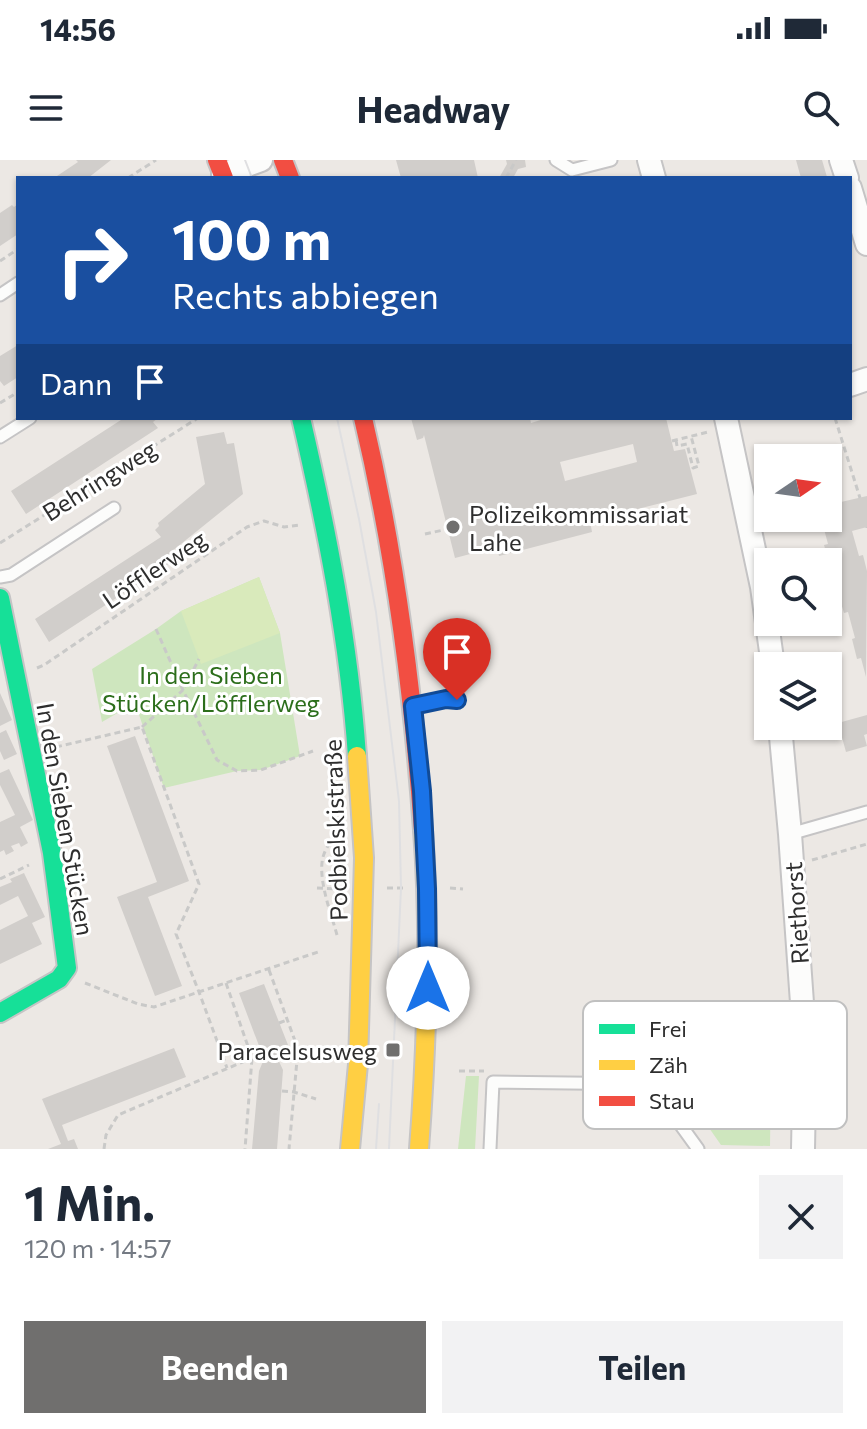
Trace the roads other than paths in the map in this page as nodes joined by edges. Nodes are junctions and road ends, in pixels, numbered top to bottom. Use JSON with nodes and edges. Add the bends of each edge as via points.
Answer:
{"nodes":[{"id":1,"x":261,"y":160,"type":"edge"},
{"id":2,"x":556,"y":160,"type":"edge"},
{"id":3,"x":611,"y":160,"type":"edge"},
{"id":4,"x":222,"y":171,"type":"edge"},
{"id":5,"x":852,"y":195,"type":"edge"},
{"id":6,"x":867,"y":244,"type":"edge"},
{"id":7,"x":27,"y":420,"type":"edge"},
{"id":8,"x":301,"y":420,"type":"edge"},
{"id":9,"x":364,"y":420,"type":"edge"},
{"id":10,"x":725,"y":422,"type":"edge"},
{"id":11,"x":0,"y":437,"type":"edge"},
{"id":12,"x":114,"y":508,"type":"dead end"},
{"id":13,"x":0,"y":577,"type":"edge"},
{"id":14,"x":0,"y":598,"type":"edge"},
{"id":15,"x":771,"y":652,"type":"edge"},
{"id":16,"x":457,"y":700,"type":"dead end"},
{"id":17,"x":413,"y":706,"type":"junction"},
{"id":18,"x":781,"y":740,"type":"edge"},
{"id":19,"x":867,"y":812,"type":"edge"},
{"id":20,"x":790,"y":834,"type":"junction"},
{"id":21,"x":794,"y":1001,"type":"edge"},
{"id":22,"x":0,"y":1013,"type":"edge"},
{"id":23,"x":583,"y":1083,"type":"edge"},
{"id":24,"x":684,"y":1129,"type":"edge"},
{"id":25,"x":801,"y":1129,"type":"edge"},
{"id":26,"x":350,"y":1149,"type":"edge"},
{"id":27,"x":419,"y":1149,"type":"edge"},
{"id":28,"x":490,"y":1149,"type":"edge"},
{"id":29,"x":698,"y":1149,"type":"edge"},
{"id":30,"x":803,"y":1149,"type":"edge"}],
"edges":[{"from":1,"to":4,"type":"street"},
{"from":2,"to":3,"type":"lane","via":[[572,170]]},
{"from":5,"to":6,"type":"street"},
{"from":7,"to":11,"type":"lane"},
{"from":8,"to":26,"type":"main road","name":"Podbielskistraße","via":[[339,607],[354,714],[364,858]]},
{"from":9,"to":17,"type":"main road","via":[[395,573]]},
{"from":10,"to":15,"type":"street"},
{"from":12,"to":13,"type":"lane","name":"Behringweg"},
{"from":14,"to":22,"type":"main road","name":"In den Sieben Stücken","via":[[52,853],[67,968],[59,979]]},
{"from":16,"to":17,"type":"lane"},
{"from":17,"to":27,"type":"main road","via":[[427,889],[428,988]]},
{"from":18,"to":20,"type":"street","name":"Riethorst"},
{"from":19,"to":20,"type":"lane"},
{"from":20,"to":21,"type":"street","name":"Riethorst"},
{"from":23,"to":28,"type":"lane","via":[[493,1082]]},
{"from":24,"to":29,"type":"lane"},
{"from":25,"to":30,"type":"street","name":"Riethorst"}]}
